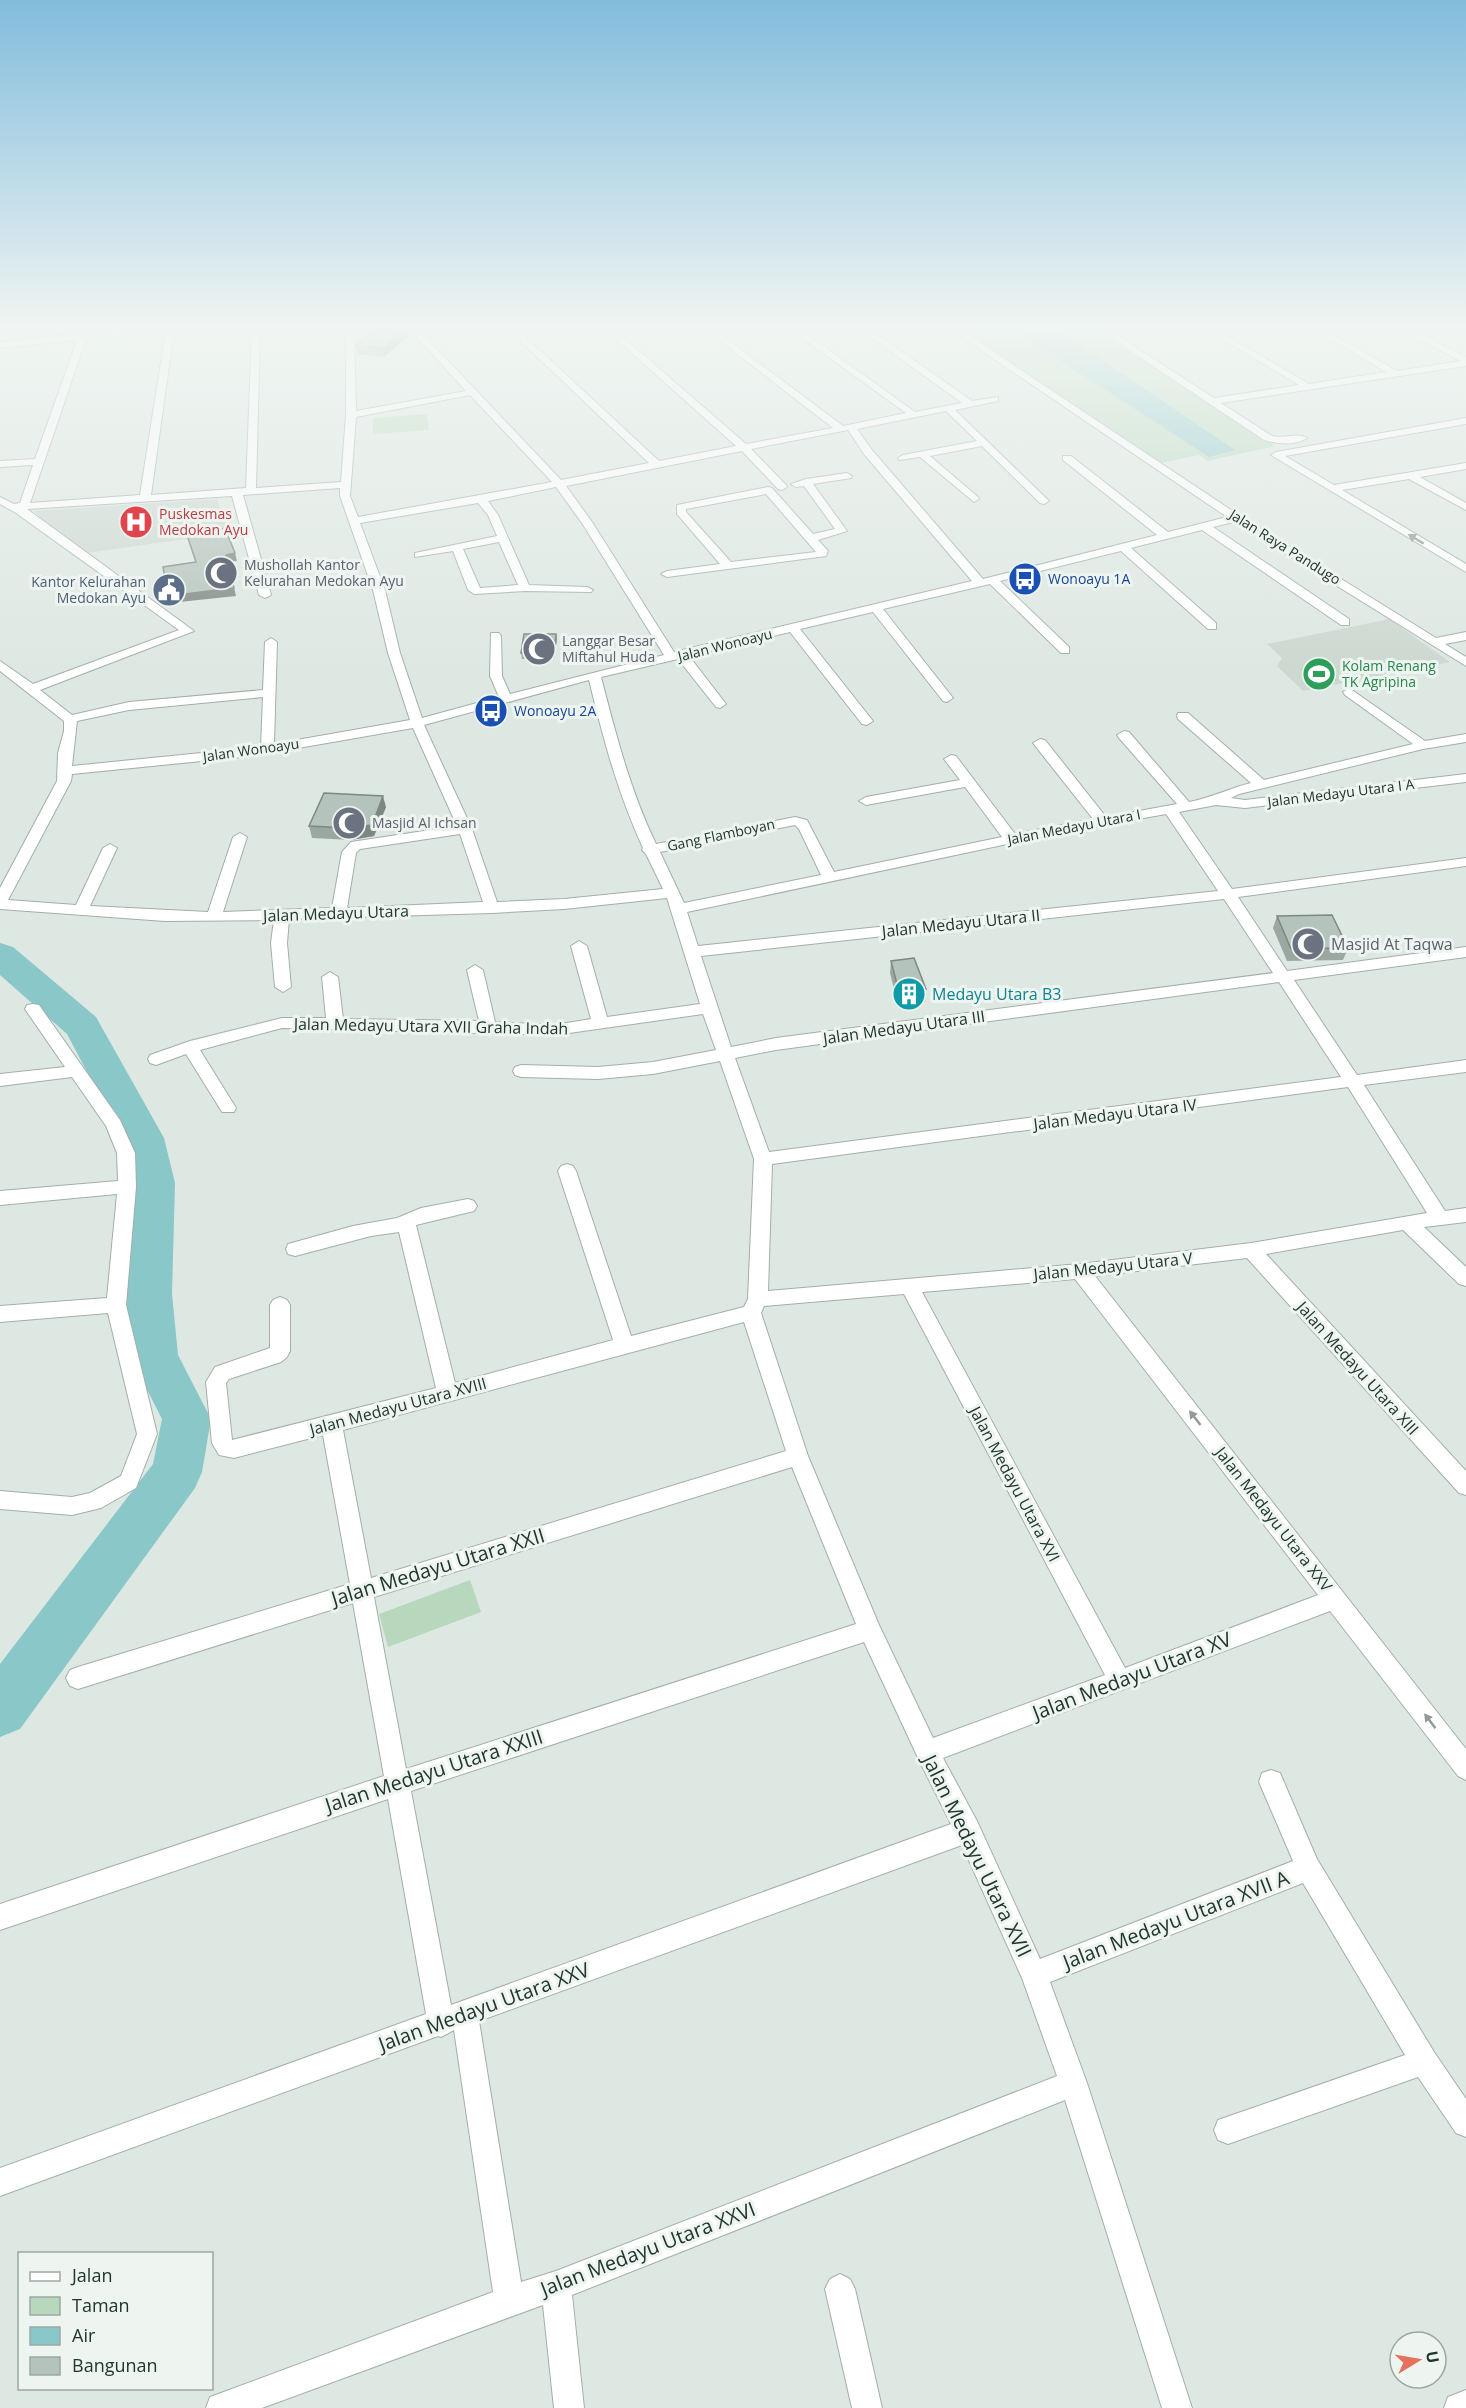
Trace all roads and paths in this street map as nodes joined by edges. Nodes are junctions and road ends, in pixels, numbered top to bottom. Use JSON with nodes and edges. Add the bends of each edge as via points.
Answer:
{"nodes":[{"id":1,"x":45,"y":442,"type":"edge"},
{"id":2,"x":153,"y":442,"type":"edge"},
{"id":3,"x":253,"y":442,"type":"edge"},
{"id":4,"x":349,"y":442,"type":"edge"},
{"id":5,"x":521,"y":442,"type":"edge"},
{"id":6,"x":633,"y":442,"type":"edge"},
{"id":7,"x":738,"y":442,"type":"edge"},
{"id":8,"x":768,"y":442,"type":"edge"},
{"id":9,"x":859,"y":442,"type":"edge"},
{"id":10,"x":1123,"y":442,"type":"edge"},
{"id":11,"x":1344,"y":442,"type":"edge"},
{"id":12,"x":984,"y":443,"type":"joint"},
{"id":13,"x":743,"y":447,"type":"junction"},
{"id":14,"x":924,"y":453,"type":"junction"},
{"id":15,"x":903,"y":458,"type":"dead end"},
{"id":16,"x":1067,"y":458,"type":"dead end"},
{"id":17,"x":38,"y":462,"type":"junction"},
{"id":18,"x":0,"y":464,"type":"edge"},
{"id":19,"x":656,"y":464,"type":"junction"},
{"id":20,"x":1466,"y":466,"type":"edge"},
{"id":21,"x":847,"y":476,"type":"dead end"},
{"id":22,"x":1411,"y":476,"type":"junction"},
{"id":23,"x":806,"y":482,"type":"junction"},
{"id":24,"x":559,"y":484,"type":"junction"},
{"id":25,"x":346,"y":485,"type":"junction"},
{"id":26,"x":782,"y":487,"type":"junction"},
{"id":27,"x":1332,"y":489,"type":"junction"},
{"id":28,"x":768,"y":490,"type":"junction"},
{"id":29,"x":251,"y":492,"type":"junction"},
{"id":30,"x":237,"y":493,"type":"junction"},
{"id":31,"x":974,"y":498,"type":"dead end"},
{"id":32,"x":145,"y":499,"type":"junction"},
{"id":33,"x":481,"y":499,"type":"junction"},
{"id":34,"x":0,"y":500,"type":"edge"},
{"id":35,"x":1044,"y":501,"type":"dead end"},
{"id":36,"x":1466,"y":507,"type":"edge"},
{"id":37,"x":19,"y":508,"type":"junction"},
{"id":38,"x":1236,"y":518,"type":"junction"},
{"id":39,"x":355,"y":521,"type":"junction"},
{"id":40,"x":1204,"y":527,"type":"junction"},
{"id":41,"x":1166,"y":536,"type":"junction"},
{"id":42,"x":503,"y":538,"type":"junction"},
{"id":43,"x":810,"y":538,"type":"junction"},
{"id":44,"x":1122,"y":546,"type":"junction"},
{"id":45,"x":458,"y":547,"type":"junction"},
{"id":46,"x":419,"y":555,"type":"dead end"},
{"id":47,"x":727,"y":565,"type":"junction"},
{"id":48,"x":1466,"y":569,"type":"edge"},
{"id":49,"x":667,"y":574,"type":"dead end"},
{"id":50,"x":986,"y":581,"type":"junction"},
{"id":51,"x":525,"y":588,"type":"junction"},
{"id":52,"x":588,"y":590,"type":"dead end"},
{"id":53,"x":265,"y":595,"type":"dead end"},
{"id":54,"x":876,"y":608,"type":"junction"},
{"id":55,"x":1345,"y":622,"type":"dead end"},
{"id":56,"x":1212,"y":626,"type":"dead end"},
{"id":57,"x":793,"y":628,"type":"junction"},
{"id":58,"x":495,"y":636,"type":"dead end"},
{"id":59,"x":1466,"y":636,"type":"edge"},
{"id":60,"x":271,"y":642,"type":"dead end"},
{"id":61,"x":1436,"y":642,"type":"junction"},
{"id":62,"x":1065,"y":650,"type":"dead end"},
{"id":63,"x":677,"y":656,"type":"junction"},
{"id":64,"x":1466,"y":662,"type":"edge"},
{"id":65,"x":0,"y":665,"type":"edge"},
{"id":66,"x":594,"y":675,"type":"junction"},
{"id":67,"x":31,"y":689,"type":"junction"},
{"id":68,"x":1349,"y":692,"type":"dead end"},
{"id":69,"x":269,"y":693,"type":"junction"},
{"id":70,"x":947,"y":698,"type":"dead end"},
{"id":71,"x":506,"y":699,"type":"junction"},
{"id":72,"x":720,"y":704,"type":"dead end"},
{"id":73,"x":1183,"y":716,"type":"dead end"},
{"id":74,"x":70,"y":720,"type":"junction"},
{"id":75,"x":867,"y":721,"type":"dead end"},
{"id":76,"x":417,"y":723,"type":"junction"},
{"id":77,"x":1124,"y":735,"type":"dead end"},
{"id":78,"x":1466,"y":738,"type":"edge"},
{"id":79,"x":1040,"y":743,"type":"dead end"},
{"id":80,"x":1423,"y":745,"type":"junction"},
{"id":81,"x":267,"y":749,"type":"junction"},
{"id":82,"x":951,"y":759,"type":"dead end"},
{"id":83,"x":67,"y":770,"type":"junction"},
{"id":84,"x":1466,"y":778,"type":"edge"},
{"id":85,"x":968,"y":782,"type":"junction"},
{"id":86,"x":1261,"y":784,"type":"junction"},
{"id":87,"x":866,"y":801,"type":"dead end"},
{"id":88,"x":1216,"y":801,"type":"junction"},
{"id":89,"x":1177,"y":807,"type":"junction"},
{"id":90,"x":1103,"y":822,"type":"junction"},
{"id":91,"x":465,"y":830,"type":"junction"},
{"id":92,"x":240,"y":837,"type":"dead end"},
{"id":93,"x":1012,"y":840,"type":"junction"},
{"id":94,"x":110,"y":848,"type":"dead end"},
{"id":95,"x":649,"y":849,"type":"junction"},
{"id":96,"x":1466,"y":862,"type":"edge"},
{"id":97,"x":830,"y":878,"type":"junction"},
{"id":98,"x":672,"y":892,"type":"junction"},
{"id":99,"x":1229,"y":894,"type":"junction"},
{"id":100,"x":0,"y":903,"type":"edge"},
{"id":101,"x":82,"y":908,"type":"junction"},
{"id":102,"x":492,"y":908,"type":"junction"},
{"id":103,"x":679,"y":909,"type":"junction"},
{"id":104,"x":339,"y":912,"type":"junction"},
{"id":105,"x":282,"y":915,"type":"junction"},
{"id":106,"x":214,"y":917,"type":"junction"},
{"id":107,"x":579,"y":946,"type":"dead end"},
{"id":108,"x":692,"y":952,"type":"junction"},
{"id":109,"x":1466,"y":952,"type":"edge"},
{"id":110,"x":475,"y":970,"type":"dead end"},
{"id":111,"x":1281,"y":976,"type":"junction"},
{"id":112,"x":330,"y":977,"type":"dead end"},
{"id":113,"x":283,"y":987,"type":"dead end"},
{"id":114,"x":709,"y":1008,"type":"junction"},
{"id":115,"x":33,"y":1009,"type":"dead end"},
{"id":116,"x":335,"y":1023,"type":"junction"},
{"id":117,"x":601,"y":1025,"type":"junction"},
{"id":118,"x":488,"y":1027,"type":"junction"},
{"id":119,"x":190,"y":1047,"type":"junction"},
{"id":120,"x":724,"y":1053,"type":"junction"},
{"id":121,"x":156,"y":1059,"type":"dead end"},
{"id":122,"x":1466,"y":1066,"type":"edge"},
{"id":123,"x":77,"y":1071,"type":"junction"},
{"id":124,"x":521,"y":1071,"type":"dead end"},
{"id":125,"x":0,"y":1080,"type":"edge"},
{"id":126,"x":1355,"y":1082,"type":"junction"},
{"id":127,"x":228,"y":1108,"type":"dead end"},
{"id":128,"x":763,"y":1159,"type":"junction"},
{"id":129,"x":567,"y":1171,"type":"dead end"},
{"id":130,"x":127,"y":1187,"type":"junction"},
{"id":131,"x":0,"y":1198,"type":"edge"},
{"id":132,"x":468,"y":1206,"type":"dead end"},
{"id":133,"x":1466,"y":1215,"type":"edge"},
{"id":134,"x":1440,"y":1218,"type":"junction"},
{"id":135,"x":1407,"y":1222,"type":"junction"},
{"id":136,"x":403,"y":1223,"type":"junction"},
{"id":137,"x":295,"y":1249,"type":"dead end"},
{"id":138,"x":1251,"y":1250,"type":"junction"},
{"id":139,"x":1080,"y":1271,"type":"junction"},
{"id":140,"x":1466,"y":1279,"type":"edge"},
{"id":141,"x":910,"y":1287,"type":"junction"},
{"id":142,"x":116,"y":1305,"type":"junction"},
{"id":143,"x":280,"y":1305,"type":"dead end"},
{"id":144,"x":755,"y":1306,"type":"junction"},
{"id":145,"x":0,"y":1314,"type":"edge"},
{"id":146,"x":624,"y":1344,"type":"junction"},
{"id":147,"x":447,"y":1393,"type":"junction"},
{"id":148,"x":332,"y":1426,"type":"junction"},
{"id":149,"x":798,"y":1456,"type":"junction"},
{"id":150,"x":1466,"y":1486,"type":"edge"},
{"id":151,"x":0,"y":1500,"type":"edge"},
{"id":152,"x":361,"y":1591,"type":"junction"},
{"id":153,"x":1336,"y":1598,"type":"junction"},
{"id":154,"x":870,"y":1629,"type":"junction"},
{"id":155,"x":78,"y":1678,"type":"dead end"},
{"id":156,"x":1120,"y":1682,"type":"junction"},
{"id":157,"x":927,"y":1752,"type":"junction"},
{"id":158,"x":1462,"y":1757,"type":"edge"},
{"id":159,"x":1271,"y":1782,"type":"dead end"},
{"id":160,"x":396,"y":1784,"type":"junction"},
{"id":161,"x":968,"y":1830,"type":"junction"},
{"id":162,"x":1308,"y":1868,"type":"junction"},
{"id":163,"x":0,"y":1917,"type":"edge"},
{"id":164,"x":1034,"y":1975,"type":"junction"},
{"id":165,"x":453,"y":2019,"type":"junction"},
{"id":166,"x":1424,"y":2062,"type":"junction"},
{"id":167,"x":1073,"y":2083,"type":"junction"},
{"id":168,"x":1466,"y":2123,"type":"edge"},
{"id":169,"x":1228,"y":2130,"type":"dead end"},
{"id":170,"x":0,"y":2182,"type":"edge"},
{"id":171,"x":556,"y":2286,"type":"junction"},
{"id":172,"x":840,"y":2289,"type":"dead end"},
{"id":173,"x":509,"y":2301,"type":"junction"},
{"id":174,"x":1466,"y":2405,"type":"edge"},
{"id":175,"x":221,"y":2408,"type":"edge"},
{"id":176,"x":569,"y":2408,"type":"edge"},
{"id":177,"x":867,"y":2408,"type":"edge"},
{"id":178,"x":1177,"y":2408,"type":"edge"},
{"id":179,"x":1459,"y":2408,"type":"edge"}],
"edges":[{"from":1,"to":17,"type":"street"},
{"from":2,"to":32,"type":"street"},
{"from":3,"to":29,"type":"street"},
{"from":4,"to":25,"type":"street"},
{"from":5,"to":24,"type":"street"},
{"from":6,"to":19,"type":"street"},
{"from":7,"to":13,"type":"street"},
{"from":8,"to":13,"type":"street"},
{"from":9,"to":50,"type":"street"},
{"from":10,"to":38,"type":"street","name":"Jalan Raya Pandugo"},
{"from":11,"to":27,"type":"street","via":[[1278,454]]},
{"from":12,"to":14,"type":"street"},
{"from":12,"to":35,"type":"street"},
{"from":13,"to":19,"type":"street"},
{"from":13,"to":26,"type":"street"},
{"from":14,"to":15,"type":"street"},
{"from":14,"to":31,"type":"street"},
{"from":16,"to":41,"type":"street"},
{"from":17,"to":18,"type":"street"},
{"from":17,"to":37,"type":"street"},
{"from":19,"to":24,"type":"street"},
{"from":20,"to":22,"type":"street"},
{"from":21,"to":23,"type":"street"},
{"from":22,"to":27,"type":"street"},
{"from":22,"to":36,"type":"street"},
{"from":23,"to":26,"type":"street"},
{"from":23,"to":43,"type":"street","via":[[842,531]]},
{"from":24,"to":33,"type":"street"},
{"from":24,"to":63,"type":"street","via":[[635,602]]},
{"from":25,"to":29,"type":"street"},
{"from":25,"to":39,"type":"street","via":[[345,496]]},
{"from":26,"to":28,"type":"street"},
{"from":48,"to":27,"type":"street","one_way":true},
{"from":28,"to":43,"type":"street"},
{"from":28,"to":47,"type":"street","via":[[681,507],[681,512]]},
{"from":29,"to":30,"type":"street"},
{"from":30,"to":32,"type":"street"},
{"from":30,"to":53,"type":"street"},
{"from":32,"to":37,"type":"street"},
{"from":33,"to":39,"type":"street"},
{"from":33,"to":42,"type":"street"},
{"from":34,"to":37,"type":"street"},
{"from":37,"to":67,"type":"street","via":[[188,631]]},
{"from":38,"to":40,"type":"street","name":"Jalan Wonoayu"},
{"from":38,"to":61,"type":"street","name":"Jalan Raya Pandugo"},
{"from":39,"to":76,"type":"street"},
{"from":40,"to":41,"type":"street","name":"Jalan Wonoayu"},
{"from":40,"to":55,"type":"street"},
{"from":41,"to":44,"type":"street","name":"Jalan Wonoayu"},
{"from":42,"to":45,"type":"street"},
{"from":42,"to":51,"type":"street"},
{"from":43,"to":47,"type":"street","via":[[822,554]]},
{"from":44,"to":50,"type":"street","name":"Jalan Wonoayu"},
{"from":44,"to":56,"type":"street"},
{"from":45,"to":46,"type":"street"},
{"from":45,"to":51,"type":"street","via":[[474,590],[483,593]]},
{"from":47,"to":49,"type":"street"},
{"from":50,"to":54,"type":"street","name":"Jalan Wonoayu"},
{"from":50,"to":62,"type":"street"},
{"from":51,"to":52,"type":"street"},
{"from":54,"to":57,"type":"street","name":"Jalan Wonoayu"},
{"from":54,"to":70,"type":"street"},
{"from":57,"to":63,"type":"street","name":"Jalan Wonoayu"},
{"from":57,"to":75,"type":"street"},
{"from":58,"to":71,"type":"street","via":[[496,676]]},
{"from":59,"to":61,"type":"street"},
{"from":60,"to":69,"type":"street"},
{"from":61,"to":64,"type":"street","name":"Jalan Raya Pandugo"},
{"from":63,"to":66,"type":"street","name":"Jalan Wonoayu"},
{"from":63,"to":72,"type":"street"},
{"from":65,"to":67,"type":"street"},
{"from":66,"to":71,"type":"street","name":"Jalan Wonoayu"},
{"from":66,"to":95,"type":"street","via":[[616,761]]},
{"from":67,"to":74,"type":"street"},
{"from":68,"to":80,"type":"street"},
{"from":69,"to":74,"type":"street","via":[[129,706]]},
{"from":69,"to":81,"type":"street"},
{"from":71,"to":76,"type":"street","name":"Jalan Wonoayu"},
{"from":73,"to":86,"type":"street"},
{"from":74,"to":83,"type":"street"},
{"from":76,"to":81,"type":"street","name":"Jalan Wonoayu"},
{"from":76,"to":91,"type":"street"},
{"from":77,"to":89,"type":"street"},
{"from":78,"to":80,"type":"street","name":"Jalan Medayu Utara I"},
{"from":79,"to":90,"type":"street"},
{"from":80,"to":86,"type":"street","name":"Jalan Medayu Utara I"},
{"from":81,"to":83,"type":"street","name":"Jalan Wonoayu"},
{"from":82,"to":85,"type":"street"},
{"from":83,"to":100,"type":"street"},
{"from":84,"to":88,"type":"street","name":"Jalan Medayu Utara I A","via":[[1245,804]]},
{"from":85,"to":87,"type":"street"},
{"from":85,"to":93,"type":"street"},
{"from":86,"to":88,"type":"street","name":"Jalan Medayu Utara I"},
{"from":88,"to":89,"type":"street","name":"Jalan Medayu Utara I"},
{"from":89,"to":90,"type":"street","name":"Jalan Medayu Utara I"},
{"from":89,"to":99,"type":"street"},
{"from":90,"to":93,"type":"street","name":"Jalan Medayu Utara I"},
{"from":91,"to":102,"type":"street"},
{"from":91,"to":104,"type":"street","via":[[356,845],[349,852]]},
{"from":92,"to":106,"type":"street"},
{"from":93,"to":97,"type":"street","name":"Jalan Medayu Utara I"},
{"from":94,"to":101,"type":"street"},
{"from":95,"to":97,"type":"street","name":"Gang Flamboyan","via":[[795,821],[806,829]]},
{"from":95,"to":98,"type":"street"},
{"from":96,"to":99,"type":"street","name":"Jalan Medayu Utara II"},
{"from":97,"to":103,"type":"street","name":"Jalan Medayu Utara I"},
{"from":98,"to":102,"type":"street","name":"Jalan Medayu Utara"},
{"from":98,"to":103,"type":"street"},
{"from":99,"to":108,"type":"street","name":"Jalan Medayu Utara II"},
{"from":99,"to":111,"type":"street"},
{"from":100,"to":101,"type":"street","name":"Jalan Medayu Utara"},
{"from":101,"to":106,"type":"street","name":"Jalan Medayu Utara"},
{"from":102,"to":104,"type":"street","name":"Jalan Medayu Utara"},
{"from":103,"to":108,"type":"street"},
{"from":104,"to":105,"type":"street","name":"Jalan Medayu Utara"},
{"from":105,"to":106,"type":"street","name":"Jalan Medayu Utara"},
{"from":105,"to":113,"type":"street","via":[[279,943]]},
{"from":107,"to":117,"type":"street"},
{"from":108,"to":114,"type":"street"},
{"from":109,"to":111,"type":"street","name":"Jalan Medayu Utara III"},
{"from":110,"to":118,"type":"street"},
{"from":111,"to":120,"type":"street","name":"Jalan Medayu Utara III"},
{"from":111,"to":126,"type":"street"},
{"from":112,"to":116,"type":"street"},
{"from":114,"to":117,"type":"street","name":"Jalan Medayu Utara XVII Graha Indah"},
{"from":114,"to":120,"type":"street"},
{"from":115,"to":123,"type":"street"},
{"from":116,"to":118,"type":"street","name":"Jalan Medayu Utara XVII Graha Indah"},
{"from":116,"to":119,"type":"street","name":"Jalan Medayu Utara XVII Graha Indah","via":[[282,1023]]},
{"from":117,"to":118,"type":"street","name":"Jalan Medayu Utara XVII Graha Indah","via":[[555,1030]]},
{"from":119,"to":121,"type":"street","name":"Jalan Medayu Utara XVII Graha Indah"},
{"from":119,"to":127,"type":"street"},
{"from":120,"to":124,"type":"street","name":"Jalan Medayu Utara III","via":[[625,1071]]},
{"from":120,"to":128,"type":"street"},
{"from":122,"to":126,"type":"street","name":"Jalan Medayu Utara IV"},
{"from":123,"to":125,"type":"street"},
{"from":123,"to":130,"type":"street","via":[[114,1124],[126,1153]]},
{"from":126,"to":128,"type":"street","name":"Jalan Medayu Utara IV"},
{"from":126,"to":134,"type":"street"},
{"from":128,"to":144,"type":"street"},
{"from":129,"to":146,"type":"street"},
{"from":130,"to":131,"type":"street"},
{"from":130,"to":142,"type":"street"},
{"from":132,"to":136,"type":"street","via":[[421,1215]]},
{"from":133,"to":134,"type":"street","name":"Jalan Medayu Utara V"},
{"from":134,"to":135,"type":"street","name":"Jalan Medayu Utara V"},
{"from":135,"to":138,"type":"street","name":"Jalan Medayu Utara V"},
{"from":135,"to":140,"type":"street"},
{"from":136,"to":137,"type":"street"},
{"from":136,"to":147,"type":"street","via":[[407,1226]]},
{"from":138,"to":139,"type":"street","name":"Jalan Medayu Utara V"},
{"from":138,"to":150,"type":"street","name":"Jalan Medayu Utara XIII"},
{"from":139,"to":141,"type":"street","name":"Jalan Medayu Utara V"},
{"from":153,"to":139,"type":"street","name":"Jalan Medayu Utara XXV","one_way":true},
{"from":141,"to":144,"type":"street","name":"Jalan Medayu Utara V"},
{"from":141,"to":156,"type":"street","name":"Jalan Medayu Utara XVI"},
{"from":142,"to":145,"type":"street"},
{"from":142,"to":151,"type":"street","via":[[147,1434],[129,1482],[94,1501],[72,1506]]},
{"from":143,"to":148,"type":"street","name":"Jalan Medayu Utara XVIII","via":[[280,1351],[222,1373],[216,1382],[222,1443],[226,1449],[234,1449]]},
{"from":144,"to":146,"type":"street","name":"Jalan Medayu Utara XVIII"},
{"from":144,"to":149,"type":"street","name":"Jalan Medayu Utara XVII"},
{"from":146,"to":147,"type":"street","name":"Jalan Medayu Utara XVIII"},
{"from":147,"to":148,"type":"street","name":"Jalan Medayu Utara XVIII"},
{"from":148,"to":152,"type":"street"},
{"from":149,"to":152,"type":"street","name":"Jalan Medayu Utara XXII"},
{"from":149,"to":154,"type":"street","name":"Jalan Medayu Utara XVII"},
{"from":152,"to":155,"type":"street","name":"Jalan Medayu Utara XXII"},
{"from":152,"to":160,"type":"street"},
{"from":153,"to":156,"type":"street","name":"Jalan Medayu Utara XV"},
{"from":158,"to":153,"type":"street","name":"Jalan Medayu Utara XXV","one_way":true},
{"from":154,"to":157,"type":"street","name":"Jalan Medayu Utara XVII"},
{"from":154,"to":160,"type":"street","name":"Jalan Medayu Utara XXIII"},
{"from":156,"to":157,"type":"street","name":"Jalan Medayu Utara XV"},
{"from":157,"to":161,"type":"street","name":"Jalan Medayu Utara XVII"},
{"from":159,"to":162,"type":"street"},
{"from":160,"to":163,"type":"street","name":"Jalan Medayu Utara XXIII"},
{"from":160,"to":165,"type":"street"},
{"from":161,"to":164,"type":"street","name":"Jalan Medayu Utara XVII"},
{"from":161,"to":165,"type":"street","name":"Jalan Medayu Utara XXV"},
{"from":162,"to":164,"type":"street","name":"Jalan Medayu Utara XVII A"},
{"from":162,"to":166,"type":"street","name":"Jalan Medayu Utara XVII A"},
{"from":164,"to":167,"type":"street","name":"Jalan Medayu Utara XVII"},
{"from":165,"to":170,"type":"street","name":"Jalan Medayu Utara XXV"},
{"from":165,"to":173,"type":"street"},
{"from":166,"to":168,"type":"street","name":"Jalan Medayu Utara XVII A"},
{"from":166,"to":169,"type":"street"},
{"from":167,"to":171,"type":"street","name":"Jalan Medayu Utara XXVI"},
{"from":167,"to":178,"type":"street","name":"Jalan Medayu Utara XVII"},
{"from":171,"to":173,"type":"street","name":"Jalan Medayu Utara XXVI"},
{"from":171,"to":176,"type":"street"},
{"from":172,"to":177,"type":"street"},
{"from":173,"to":175,"type":"street","name":"Jalan Medayu Utara XXVI"},
{"from":174,"to":179,"type":"street"}]}
